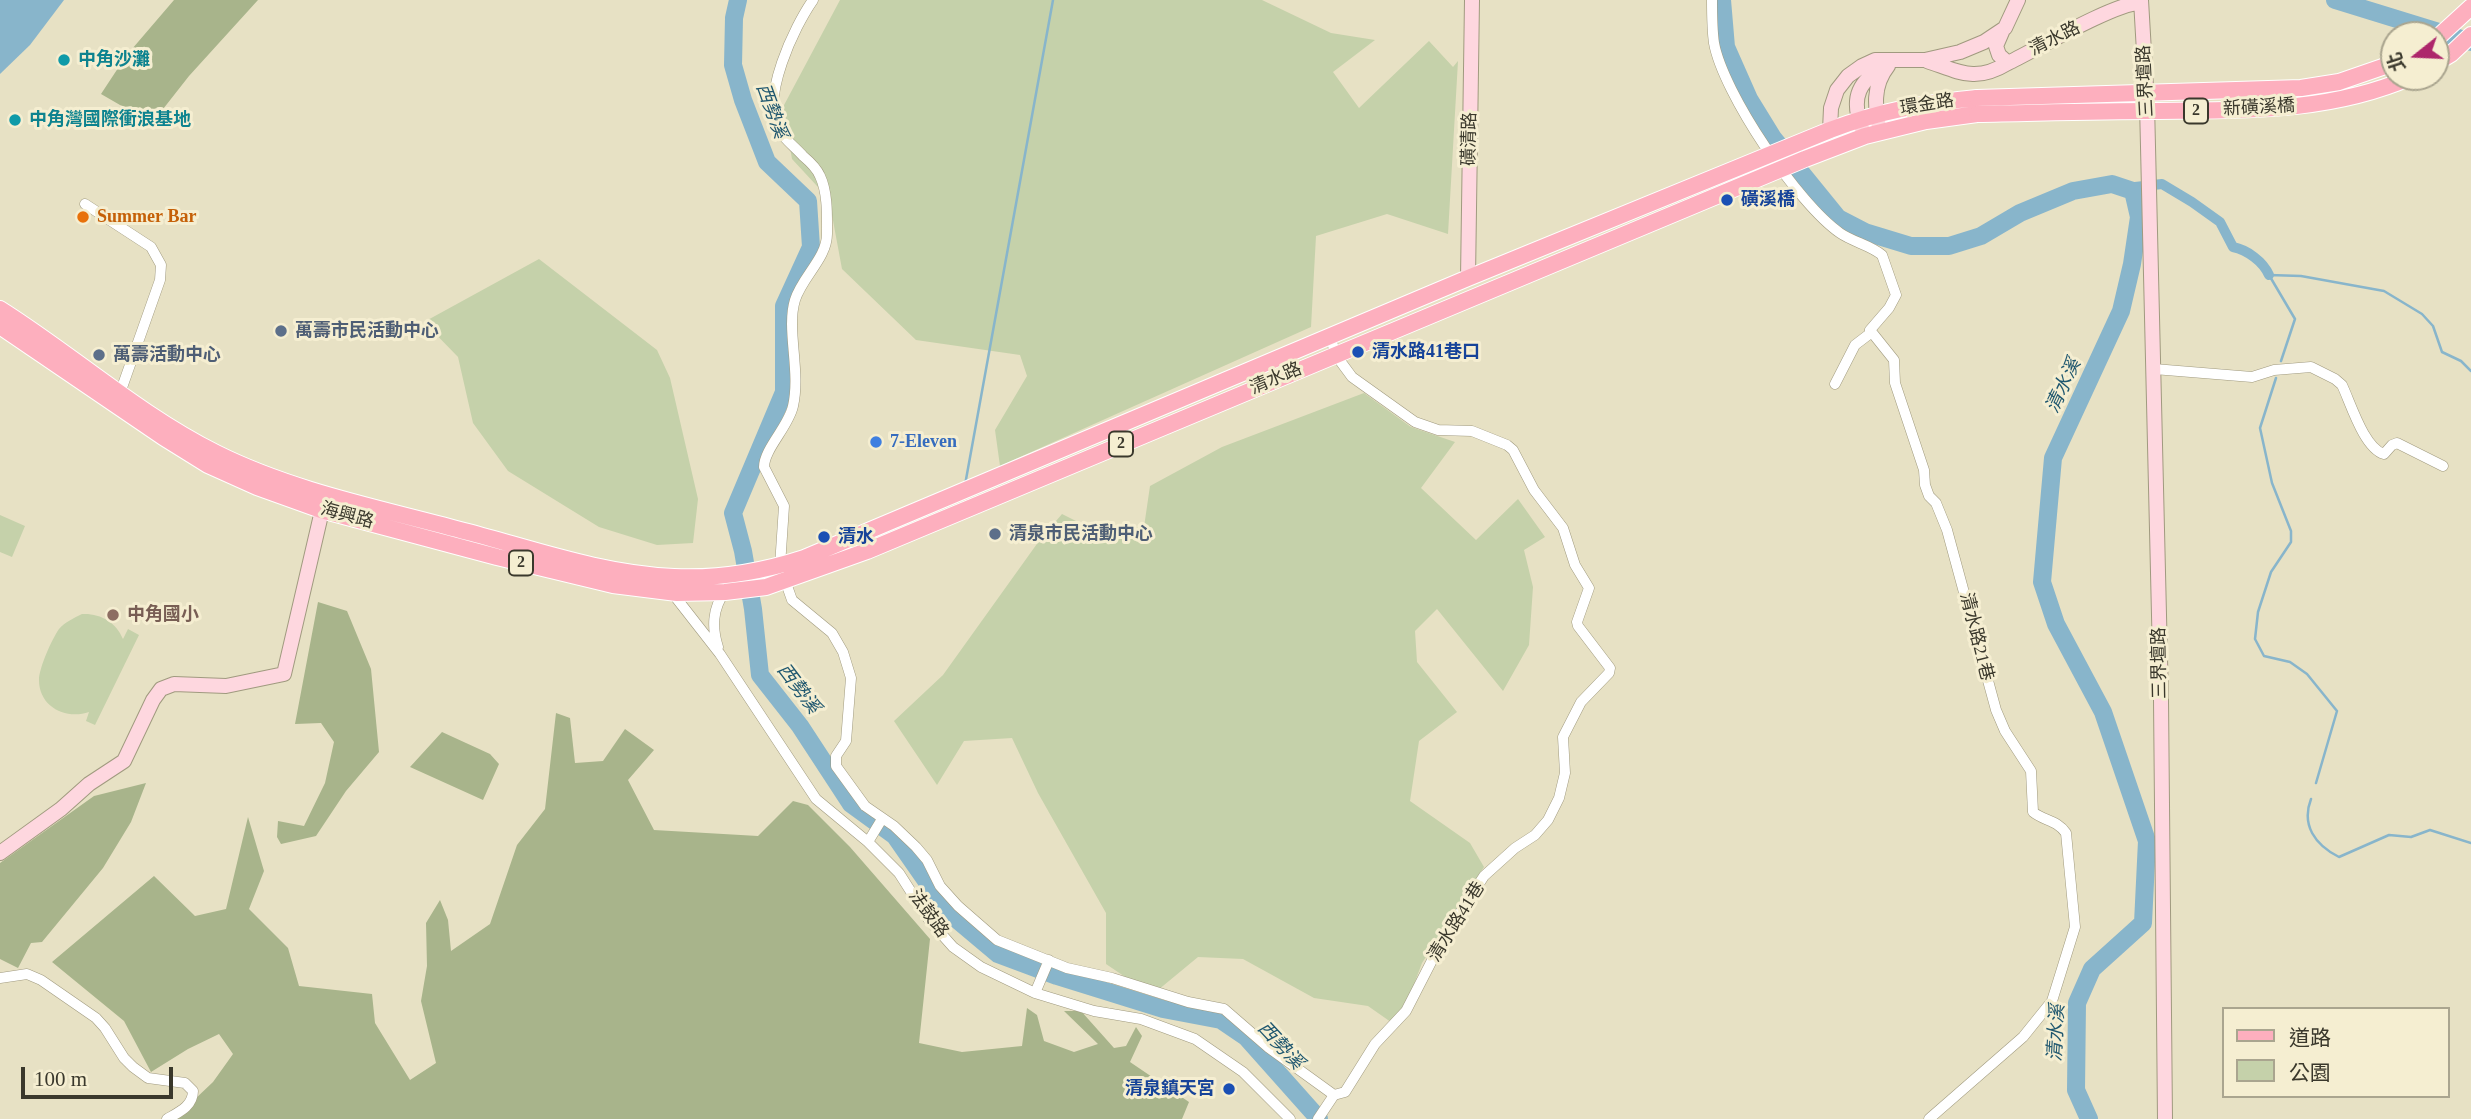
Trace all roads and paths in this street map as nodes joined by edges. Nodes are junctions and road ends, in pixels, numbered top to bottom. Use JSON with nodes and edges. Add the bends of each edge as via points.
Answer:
{"nodes":[{"id":1,"x":813,"y":0,"type":"edge"},
{"id":2,"x":1472,"y":0,"type":"edge"},
{"id":3,"x":1712,"y":0,"type":"edge"},
{"id":4,"x":2018,"y":0,"type":"edge"},
{"id":5,"x":2141,"y":1,"type":"edge"},
{"id":6,"x":2471,"y":7,"type":"edge"},
{"id":7,"x":2450,"y":26,"type":"edge"},
{"id":8,"x":2005,"y":28,"type":"junction"},
{"id":9,"x":2471,"y":35,"type":"edge"},
{"id":10,"x":2450,"y":55,"type":"edge"},
{"id":11,"x":1925,"y":60,"type":"junction"},
{"id":12,"x":1891,"y":62,"type":"junction"},
{"id":13,"x":2008,"y":64,"type":"junction"},
{"id":14,"x":2380,"y":68,"type":"edge"},
{"id":15,"x":2380,"y":90,"type":"edge"},
{"id":16,"x":1977,"y":106,"type":"junction"},
{"id":17,"x":1877,"y":114,"type":"junction"},
{"id":18,"x":1858,"y":120,"type":"junction"},
{"id":19,"x":1830,"y":130,"type":"junction"},
{"id":20,"x":1872,"y":134,"type":"junction"},
{"id":21,"x":1774,"y":152,"type":"junction"},
{"id":22,"x":1782,"y":168,"type":"junction"},
{"id":23,"x":85,"y":204,"type":"dead end"},
{"id":24,"x":1468,"y":278,"type":"junction"},
{"id":25,"x":1474,"y":296,"type":"junction"},
{"id":26,"x":0,"y":309,"type":"edge"},
{"id":27,"x":0,"y":326,"type":"edge"},
{"id":28,"x":1872,"y":332,"type":"junction"},
{"id":29,"x":1331,"y":337,"type":"junction"},
{"id":30,"x":1335,"y":354,"type":"junction"},
{"id":31,"x":2154,"y":369,"type":"junction"},
{"id":32,"x":1835,"y":384,"type":"dead end"},
{"id":33,"x":118,"y":400,"type":"junction"},
{"id":34,"x":2443,"y":466,"type":"dead end"},
{"id":35,"x":324,"y":502,"type":"junction"},
{"id":36,"x":780,"y":566,"type":"junction"},
{"id":37,"x":672,"y":577,"type":"junction"},
{"id":38,"x":785,"y":582,"type":"junction"},
{"id":39,"x":731,"y":587,"type":"junction"},
{"id":40,"x":677,"y":593,"type":"junction"},
{"id":41,"x":720,"y":654,"type":"junction"},
{"id":42,"x":882,"y":819,"type":"junction"},
{"id":43,"x":868,"y":842,"type":"junction"},
{"id":44,"x":0,"y":853,"type":"edge"},
{"id":45,"x":1049,"y":960,"type":"junction"},
{"id":46,"x":0,"y":978,"type":"edge"},
{"id":47,"x":1035,"y":993,"type":"junction"},
{"id":48,"x":1334,"y":1095,"type":"junction"},
{"id":49,"x":167,"y":1119,"type":"edge"},
{"id":50,"x":1290,"y":1119,"type":"edge"},
{"id":51,"x":1318,"y":1119,"type":"edge"},
{"id":52,"x":1929,"y":1119,"type":"edge"},
{"id":53,"x":2165,"y":1119,"type":"edge"}],
"edges":[{"from":1,"to":36,"type":"street","via":[[783,57],[772,106],[779,131],[820,175],[828,238],[795,301],[793,407],[764,460],[784,506]]},
{"from":2,"to":24,"type":"street","name":"磺清路"},
{"from":3,"to":21,"type":"street","via":[[1714,42],[1721,66],[1735,96]]},
{"from":4,"to":8,"type":"street","name":"清水路"},
{"from":5,"to":13,"type":"street","name":"清水路","via":[[2101,15]]},
{"from":5,"to":31,"type":"street","name":"三界壇路"},
{"from":6,"to":7,"type":"main road"},
{"from":8,"to":11,"type":"street","name":"清水路","via":[[1960,52]]},
{"from":8,"to":13,"type":"street","name":"清水路","via":[[1996,46]]},
{"from":9,"to":10,"type":"main road"},
{"from":11,"to":12,"type":"street","name":"清水路"},
{"from":11,"to":13,"type":"street","name":"清水路","via":[[1983,75]]},
{"from":12,"to":17,"type":"street","via":[[1875,89]]},
{"from":12,"to":18,"type":"street","via":[[1863,81],[1856,101]]},
{"from":12,"to":19,"type":"street","name":"清水路","via":[[1875,60],[1849,76],[1834,100]]},
{"from":14,"to":16,"type":"main road","name":"新磺溪橋","number":"2","bridge":true,"via":[[2339,82],[2301,88],[2149,92]]},
{"from":15,"to":16,"type":"main road","name":"新磺溪橋","number":"2","bridge":true,"via":[[2286,108]]},
{"from":16,"to":17,"type":"main road","name":"環金路","number":"2","via":[[1923,103]]},
{"from":16,"to":20,"type":"main road","name":"環金路","number":"2"},
{"from":17,"to":18,"type":"main road","number":"2"},
{"from":17,"to":20,"type":"street"},
{"from":18,"to":19,"type":"main road","number":"2"},
{"from":18,"to":20,"type":"street"},
{"from":19,"to":21,"type":"main road","number":"2"},
{"from":20,"to":22,"type":"main road","number":"2"},
{"from":21,"to":22,"type":"street"},
{"from":21,"to":24,"type":"main road","name":"清水路","number":"2"},
{"from":22,"to":25,"type":"main road","name":"清水路","number":"2"},
{"from":22,"to":28,"type":"street","via":[[1821,217],[1841,234],[1882,255],[1896,295],[1871,326]]},
{"from":23,"to":33,"type":"street","via":[[150,247],[161,265],[160,280]]},
{"from":24,"to":25,"type":"street"},
{"from":24,"to":29,"type":"main road","name":"清水路","number":"2"},
{"from":25,"to":30,"type":"main road","name":"清水路","number":"2"},
{"from":26,"to":33,"type":"main road","name":"海興路","number":"2"},
{"from":27,"to":33,"type":"main road","name":"海興路","number":"2"},
{"from":28,"to":32,"type":"street","via":[[1855,345]]},
{"from":28,"to":52,"type":"street","name":"清水路21巷","via":[[1894,360],[1895,383],[1929,496],[1947,530],[1993,700],[2031,771],[2032,808],[2066,833],[2075,916],[2070,946],[2047,1009],[2023,1037]]},
{"from":29,"to":30,"type":"street","name":"清水路41巷"},
{"from":29,"to":36,"type":"main road","name":"清水路","number":"2"},
{"from":30,"to":38,"type":"main road","name":"清水路","number":"2"},
{"from":30,"to":48,"type":"street","name":"清水路41巷","via":[[1352,377],[1415,422],[1438,430],[1472,430],[1513,450],[1534,490],[1563,528],[1575,565],[1589,588],[1578,626],[1610,668],[1581,702],[1563,737],[1566,773],[1549,820],[1484,876],[1443,939],[1406,1012],[1376,1044],[1345,1091]]},
{"from":31,"to":34,"type":"street","via":[[2252,377],[2311,366],[2342,385],[2376,451],[2384,454],[2397,443]]},
{"from":31,"to":53,"type":"street","name":"三界壇路"},
{"from":33,"to":35,"type":"main road","name":"海興路","number":"2","via":[[215,453]]},
{"from":35,"to":37,"type":"main road","name":"海興路","number":"2","via":[[615,571]]},
{"from":35,"to":40,"type":"main road","name":"海興路","number":"2","via":[[613,585]]},
{"from":35,"to":44,"type":"street","via":[[284,674],[226,686],[174,684],[161,689],[124,761]]},
{"from":36,"to":38,"type":"street"},
{"from":36,"to":39,"type":"main road","name":"清水路","number":"2","via":[[764,569]]},
{"from":37,"to":39,"type":"main road","name":"海興路","number":"2"},
{"from":37,"to":40,"type":"street","name":"法鼓路"},
{"from":38,"to":39,"type":"main road","name":"清水路","number":"2"},
{"from":38,"to":42,"type":"street","via":[[792,600],[832,633],[843,652],[851,678],[846,741],[836,756],[836,766],[865,806]]},
{"from":39,"to":40,"type":"main road","name":"海興路","number":"2"},
{"from":39,"to":41,"type":"street","via":[[715,612],[713,634]]},
{"from":40,"to":41,"type":"street","name":"法鼓路"},
{"from":41,"to":43,"type":"street","name":"法鼓路","via":[[816,799]]},
{"from":42,"to":43,"type":"street"},
{"from":42,"to":45,"type":"street","via":[[916,847],[940,886],[997,940]]},
{"from":43,"to":47,"type":"street","name":"法鼓路","via":[[899,873],[953,947],[981,967]]},
{"from":45,"to":47,"type":"street"},
{"from":45,"to":48,"type":"street","via":[[1224,1009]]},
{"from":46,"to":49,"type":"street","via":[[27,974],[41,980],[96,1018],[133,1068],[148,1078],[186,1083],[193,1098]]},
{"from":47,"to":50,"type":"street","name":"法鼓路","via":[[1141,1018],[1195,1038],[1243,1072]]},
{"from":48,"to":51,"type":"street","name":"清水路41巷"}]}
